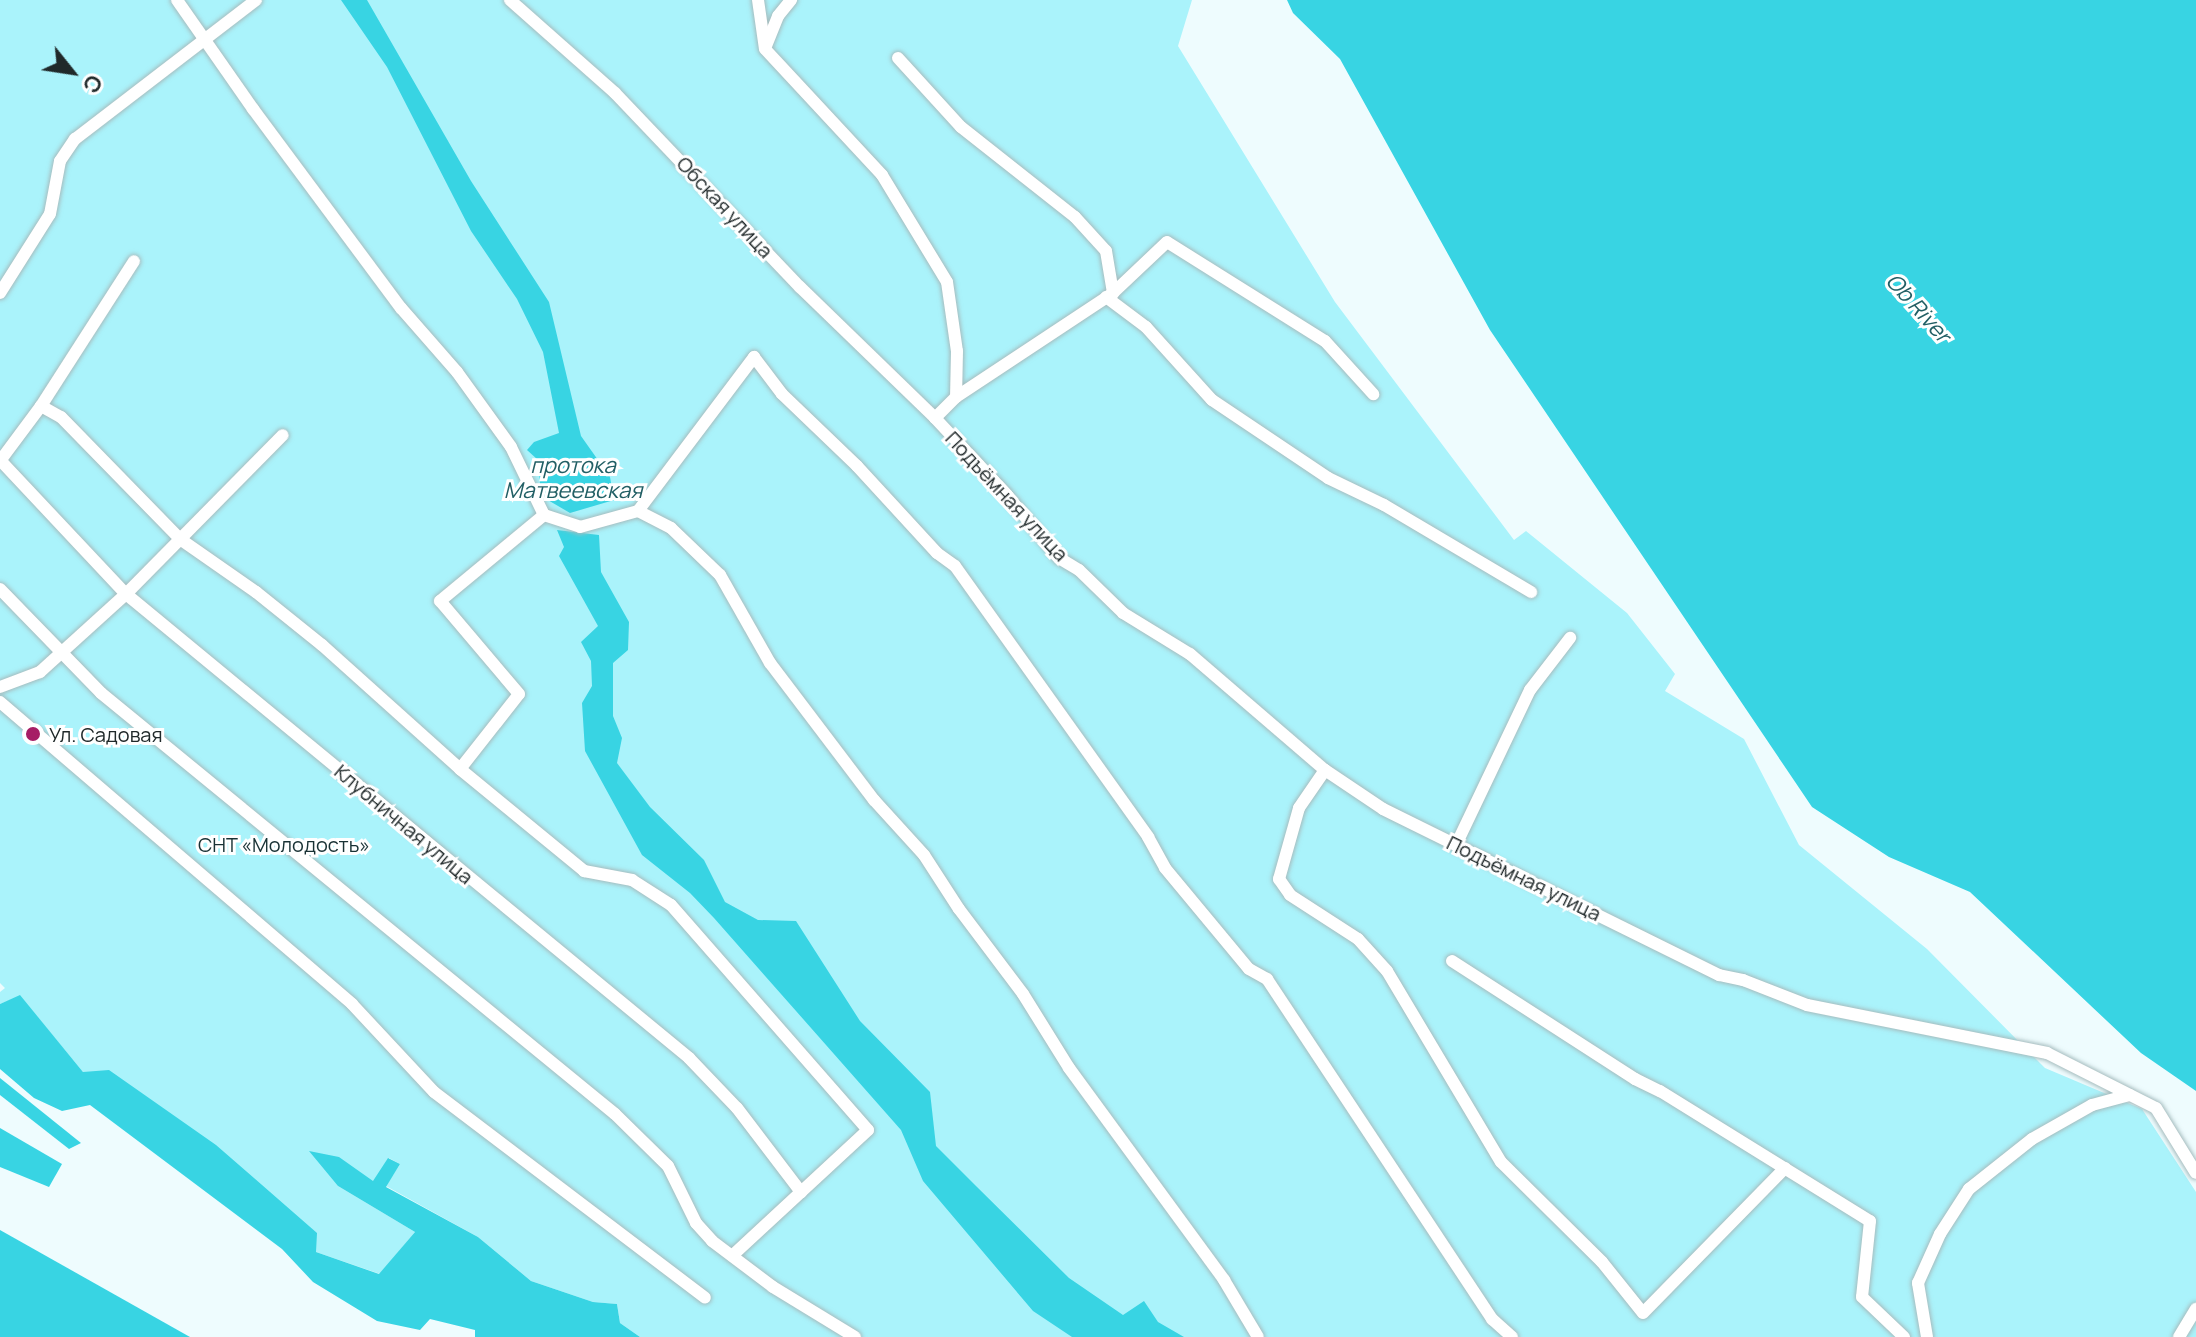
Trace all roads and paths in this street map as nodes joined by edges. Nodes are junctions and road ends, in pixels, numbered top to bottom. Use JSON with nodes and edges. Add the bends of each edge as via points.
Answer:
{"nodes":[{"id":1,"x":177,"y":0,"type":"edge"},
{"id":2,"x":256,"y":0,"type":"edge"},
{"id":3,"x":510,"y":0,"type":"edge"},
{"id":4,"x":758,"y":0,"type":"edge"},
{"id":5,"x":791,"y":0,"type":"edge"},
{"id":6,"x":207,"y":39,"type":"junction"},
{"id":7,"x":765,"y":49,"type":"junction"},
{"id":8,"x":898,"y":58,"type":"dead end"},
{"id":9,"x":134,"y":261,"type":"dead end"},
{"id":10,"x":0,"y":293,"type":"edge"},
{"id":11,"x":1110,"y":295,"type":"junction"},
{"id":12,"x":1373,"y":394,"type":"dead end"},
{"id":13,"x":956,"y":397,"type":"junction"},
{"id":14,"x":41,"y":406,"type":"junction"},
{"id":15,"x":935,"y":418,"type":"junction"},
{"id":16,"x":283,"y":435,"type":"dead end"},
{"id":17,"x":0,"y":460,"type":"edge"},
{"id":18,"x":638,"y":511,"type":"junction"},
{"id":19,"x":544,"y":515,"type":"junction"},
{"id":20,"x":180,"y":539,"type":"junction"},
{"id":21,"x":0,"y":589,"type":"edge"},
{"id":22,"x":1531,"y":592,"type":"dead end"},
{"id":23,"x":126,"y":594,"type":"junction"},
{"id":24,"x":1570,"y":638,"type":"dead end"},
{"id":25,"x":60,"y":653,"type":"junction"},
{"id":26,"x":0,"y":687,"type":"edge"},
{"id":27,"x":0,"y":702,"type":"edge"},
{"id":28,"x":460,"y":769,"type":"junction"},
{"id":29,"x":1325,"y":770,"type":"junction"},
{"id":30,"x":1456,"y":845,"type":"junction"},
{"id":31,"x":1452,"y":961,"type":"dead end"},
{"id":32,"x":2130,"y":1095,"type":"junction"},
{"id":33,"x":1785,"y":1168,"type":"junction"},
{"id":34,"x":2196,"y":1173,"type":"edge"},
{"id":35,"x":801,"y":1192,"type":"junction"},
{"id":36,"x":732,"y":1256,"type":"junction"},
{"id":37,"x":705,"y":1298,"type":"dead end"},
{"id":38,"x":2196,"y":1309,"type":"edge"},
{"id":39,"x":855,"y":1337,"type":"edge"},
{"id":40,"x":1258,"y":1337,"type":"edge"},
{"id":41,"x":1512,"y":1337,"type":"edge"},
{"id":42,"x":1904,"y":1337,"type":"edge"},
{"id":43,"x":1927,"y":1337,"type":"edge"},
{"id":44,"x":2179,"y":1337,"type":"edge"}],
"edges":[{"from":1,"to":6,"type":"street"},
{"from":2,"to":6,"type":"street"},
{"from":3,"to":15,"type":"street","name":"Обская улица","via":[[615,93],[800,287]]},
{"from":4,"to":7,"type":"street"},
{"from":5,"to":7,"type":"street"},
{"from":6,"to":10,"type":"street","via":[[75,139],[60,161],[50,214]]},
{"from":6,"to":19,"type":"street","via":[[401,308],[457,372],[511,447]]},
{"from":7,"to":13,"type":"street","via":[[882,175],[947,282],[957,351]]},
{"from":8,"to":11,"type":"street","via":[[961,127],[1075,217],[1106,251]]},
{"from":9,"to":14,"type":"street"},
{"from":11,"to":12,"type":"street","via":[[1167,242],[1325,341]]},
{"from":11,"to":13,"type":"street"},
{"from":11,"to":22,"type":"street","via":[[1212,400],[1328,478]]},
{"from":13,"to":15,"type":"street"},
{"from":14,"to":17,"type":"street"},
{"from":14,"to":20,"type":"street","via":[[61,417]]},
{"from":15,"to":29,"type":"street","name":"Подъёмная улица","via":[[1059,558],[1123,613],[1190,654]]},
{"from":16,"to":20,"type":"street"},
{"from":17,"to":23,"type":"street","name":"Клубничная улица"},
{"from":18,"to":19,"type":"street","via":[[580,527]]},
{"from":18,"to":40,"type":"street","via":[[671,528],[720,575],[770,663],[874,800],[924,855],[1069,1068],[1224,1280]]},
{"from":18,"to":41,"type":"street","via":[[754,357],[782,394],[955,566],[1165,868],[1249,969],[1267,979],[1492,1319]]},
{"from":19,"to":28,"type":"street","via":[[440,601],[519,694]]},
{"from":20,"to":23,"type":"street"},
{"from":20,"to":28,"type":"street","via":[[322,645]]},
{"from":21,"to":25,"type":"street"},
{"from":23,"to":25,"type":"street"},
{"from":23,"to":35,"type":"street","name":"Клубничная улица","via":[[689,1058],[737,1108]]},
{"from":24,"to":30,"type":"street","via":[[1530,690]]},
{"from":25,"to":26,"type":"street","via":[[40,672]]},
{"from":25,"to":36,"type":"street","via":[[157,739],[615,1114],[668,1166],[696,1223]]},
{"from":27,"to":37,"type":"street","via":[[352,1004],[434,1092]]},
{"from":28,"to":35,"type":"street","via":[[584,871],[632,880],[671,905],[868,1130]]},
{"from":29,"to":30,"type":"street","name":"Подъёмная улица","via":[[1383,809]]},
{"from":29,"to":33,"type":"street","via":[[1299,808],[1279,879],[1290,895],[1358,939],[1387,971],[1501,1162],[1602,1262],[1643,1313]]},
{"from":30,"to":32,"type":"street","name":"Подъёмная улица","via":[[1719,975],[1807,1005],[2047,1053]]},
{"from":31,"to":33,"type":"street"},
{"from":32,"to":34,"type":"street","name":"Подъёмная улица","via":[[2156,1108]]},
{"from":32,"to":43,"type":"street","via":[[2092,1105],[2032,1139],[1969,1189],[1940,1234],[1918,1283]]},
{"from":33,"to":42,"type":"street","via":[[1870,1221],[1862,1297]]},
{"from":35,"to":36,"type":"street"},
{"from":36,"to":39,"type":"street"},
{"from":38,"to":44,"type":"street"}]}
